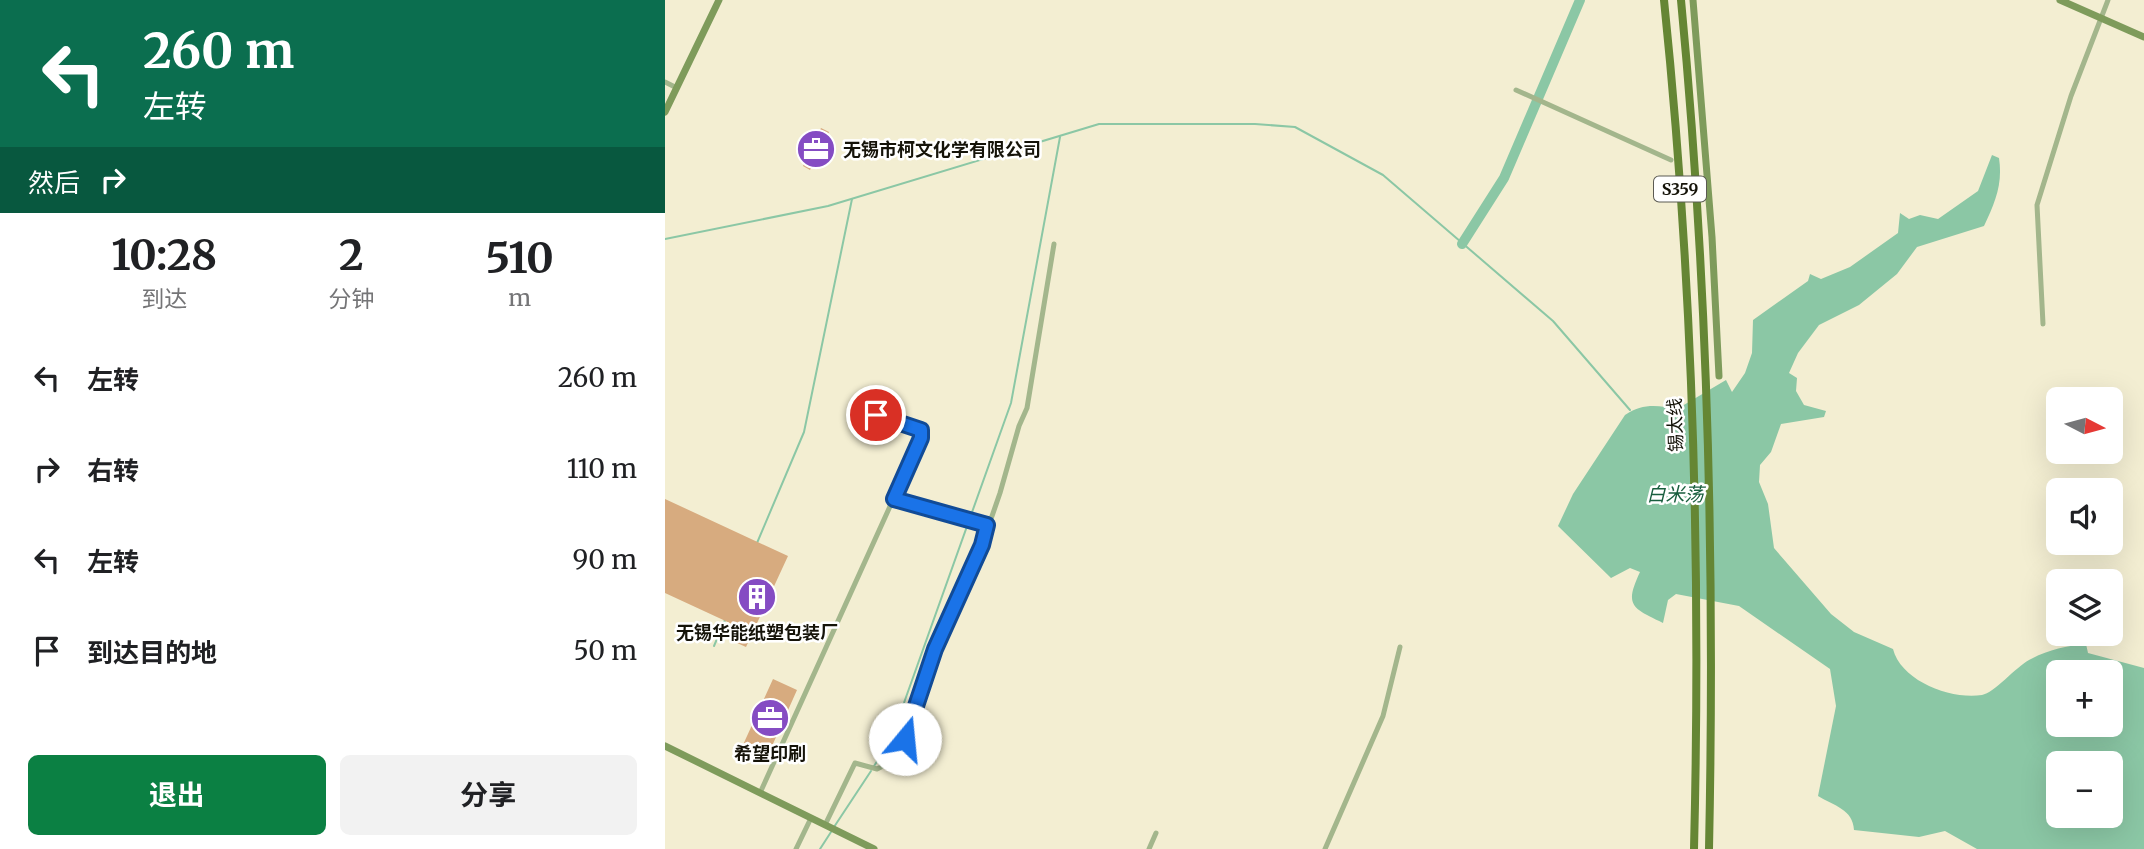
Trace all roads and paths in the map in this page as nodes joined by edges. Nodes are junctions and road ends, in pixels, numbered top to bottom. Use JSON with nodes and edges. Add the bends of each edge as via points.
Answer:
{"nodes":[{"id":1,"x":719,"y":0,"type":"edge"},
{"id":2,"x":1664,"y":0,"type":"edge"},
{"id":3,"x":1681,"y":0,"type":"edge"},
{"id":4,"x":1693,"y":0,"type":"edge"},
{"id":5,"x":2060,"y":0,"type":"edge"},
{"id":6,"x":2109,"y":0,"type":"edge"},
{"id":7,"x":2103,"y":19,"type":"junction"},
{"id":8,"x":2144,"y":37,"type":"edge"},
{"id":9,"x":665,"y":82,"type":"edge"},
{"id":10,"x":677,"y":88,"type":"junction"},
{"id":11,"x":1516,"y":90,"type":"dead end"},
{"id":12,"x":665,"y":112,"type":"edge"},
{"id":13,"x":1671,"y":160,"type":"dead end"},
{"id":14,"x":1054,"y":244,"type":"dead end"},
{"id":15,"x":2043,"y":324,"type":"dead end"},
{"id":16,"x":1719,"y":376,"type":"dead end"},
{"id":17,"x":857,"y":409,"type":"dead end"},
{"id":18,"x":894,"y":499,"type":"junction"},
{"id":19,"x":987,"y":525,"type":"junction"},
{"id":20,"x":1400,"y":647,"type":"dead end"},
{"id":21,"x":665,"y":746,"type":"edge"},
{"id":22,"x":760,"y":793,"type":"junction"},
{"id":23,"x":811,"y":818,"type":"junction"},
{"id":24,"x":831,"y":827,"type":"junction"},
{"id":25,"x":1156,"y":833,"type":"dead end"},
{"id":26,"x":796,"y":849,"type":"edge"},
{"id":27,"x":874,"y":849,"type":"edge"},
{"id":28,"x":1149,"y":849,"type":"edge"},
{"id":29,"x":1325,"y":849,"type":"edge"},
{"id":30,"x":1694,"y":849,"type":"edge"},
{"id":31,"x":1709,"y":849,"type":"edge"}],
"edges":[{"from":1,"to":10,"type":"street"},
{"from":2,"to":30,"type":"main road","name":"锡太线","number":"S359","via":[[1689,378],[1696,605]]},
{"from":3,"to":31,"type":"main road","name":"锡太线","number":"S359","via":[[1707,377],[1712,605]]},
{"from":4,"to":16,"type":"street"},
{"from":5,"to":7,"type":"street"},
{"from":6,"to":7,"type":"street"},
{"from":7,"to":8,"type":"street"},
{"from":7,"to":15,"type":"street","via":[[2071,96],[2037,205]]},
{"from":9,"to":10,"type":"street"},
{"from":10,"to":12,"type":"street"},
{"from":11,"to":13,"type":"street"},
{"from":14,"to":19,"type":"street","via":[[1027,408]]},
{"from":17,"to":18,"type":"street","via":[[921,430]]},
{"from":18,"to":19,"type":"street"},
{"from":18,"to":22,"type":"street"},
{"from":19,"to":24,"type":"street","via":[[926,671],[905,739],[877,769],[855,763]]},
{"from":20,"to":29,"type":"street","via":[[1383,716]]},
{"from":21,"to":22,"type":"street"},
{"from":22,"to":23,"type":"street"},
{"from":23,"to":24,"type":"street"},
{"from":23,"to":26,"type":"street"},
{"from":24,"to":27,"type":"street"},
{"from":25,"to":28,"type":"street"}]}
